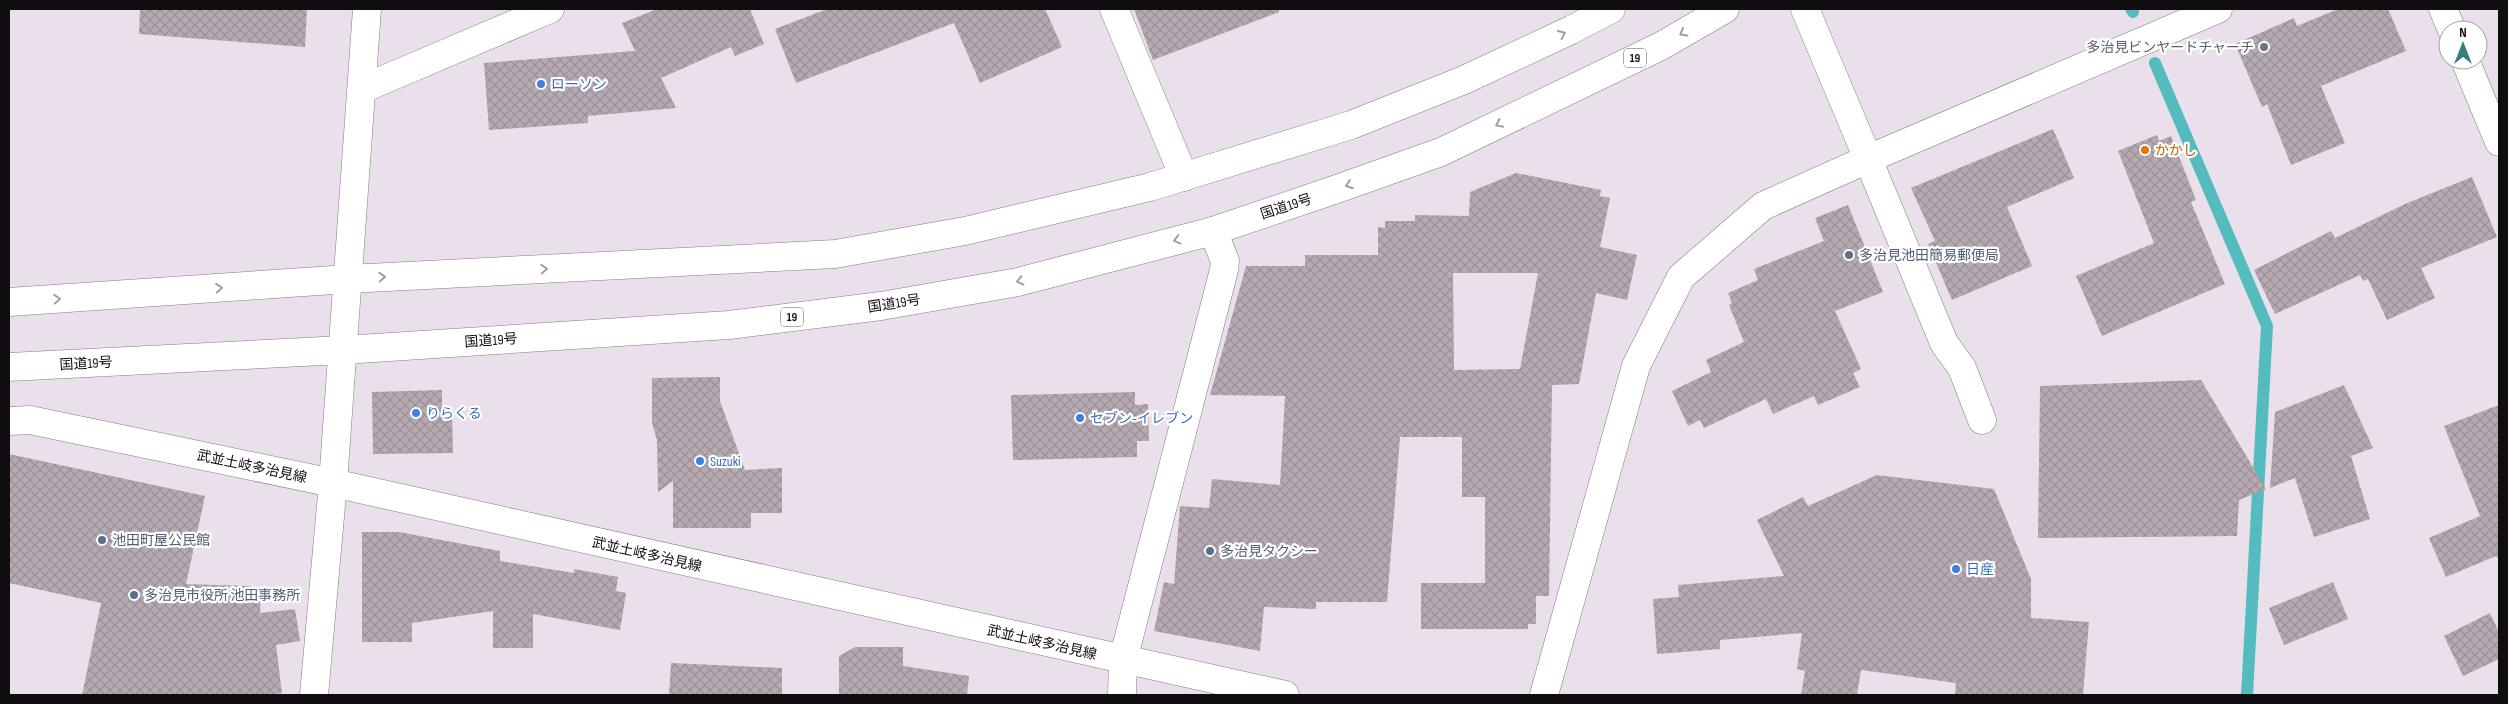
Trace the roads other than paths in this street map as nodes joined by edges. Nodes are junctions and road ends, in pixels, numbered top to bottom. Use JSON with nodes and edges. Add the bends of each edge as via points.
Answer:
{"nodes":[{"id":1,"x":367,"y":9,"type":"edge"},
{"id":2,"x":550,"y":9,"type":"edge"},
{"id":3,"x":1114,"y":9,"type":"edge"},
{"id":4,"x":1610,"y":9,"type":"edge"},
{"id":5,"x":1725,"y":9,"type":"edge"},
{"id":6,"x":1805,"y":9,"type":"edge"},
{"id":7,"x":2218,"y":9,"type":"edge"},
{"id":8,"x":2469,"y":70,"type":"edge"},
{"id":9,"x":362,"y":89,"type":"junction"},
{"id":10,"x":2499,"y":142,"type":"edge"},
{"id":11,"x":1868,"y":159,"type":"junction"},
{"id":12,"x":1184,"y":177,"type":"junction"},
{"id":13,"x":1213,"y":230,"type":"junction"},
{"id":14,"x":348,"y":279,"type":"junction"},
{"id":15,"x":9,"y":302,"type":"edge"},
{"id":16,"x":343,"y":350,"type":"junction"},
{"id":17,"x":9,"y":367,"type":"edge"},
{"id":18,"x":1982,"y":420,"type":"dead end"},
{"id":19,"x":9,"y":421,"type":"edge"},
{"id":20,"x":333,"y":484,"type":"junction"},
{"id":21,"x":1123,"y":660,"type":"junction"},
{"id":22,"x":314,"y":695,"type":"edge"},
{"id":23,"x":1122,"y":695,"type":"edge"},
{"id":24,"x":1285,"y":695,"type":"edge"},
{"id":25,"x":1544,"y":695,"type":"edge"}],
"edges":[{"from":1,"to":9,"type":"main road"},
{"from":2,"to":9,"type":"main road"},
{"from":3,"to":12,"type":"main road"},
{"from":12,"to":4,"type":"main road","one_way":true,"via":[[1351,125],[1464,80]]},
{"from":5,"to":13,"type":"main road","name":"国道19号","number":"19","one_way":true,"via":[[1661,46],[1441,152]]},
{"from":6,"to":11,"type":"main road"},
{"from":7,"to":11,"type":"main road"},
{"from":8,"to":10,"type":"main road"},
{"from":9,"to":14,"type":"main road"},
{"from":11,"to":18,"type":"main road","via":[[1944,343],[1962,368]]},
{"from":11,"to":25,"type":"main road","via":[[1763,206],[1681,277],[1636,366]]},
{"from":14,"to":12,"type":"main road","one_way":true,"via":[[835,254],[965,231]]},
{"from":13,"to":16,"type":"main road","name":"国道19号","number":"19","one_way":true,"via":[[1018,282],[881,306],[729,324]]},
{"from":13,"to":21,"type":"main road","via":[[1225,261],[1224,270]]},
{"from":15,"to":14,"type":"main road","one_way":true},
{"from":14,"to":16,"type":"main road"},
{"from":16,"to":17,"type":"main road","name":"国道19号","number":"19"},
{"from":16,"to":20,"type":"main road"},
{"from":19,"to":20,"type":"main road","name":"武並土岐多治見線","via":[[30,420]]},
{"from":20,"to":21,"type":"main road","name":"武並土岐多治見線"},
{"from":20,"to":22,"type":"main road"},
{"from":21,"to":23,"type":"main road"},
{"from":21,"to":24,"type":"main road","name":"武並土岐多治見線"}]}
